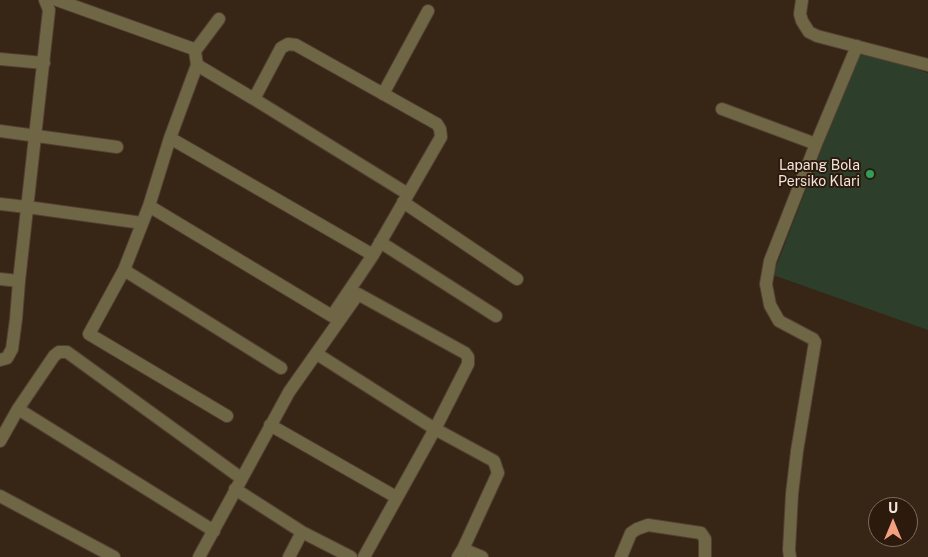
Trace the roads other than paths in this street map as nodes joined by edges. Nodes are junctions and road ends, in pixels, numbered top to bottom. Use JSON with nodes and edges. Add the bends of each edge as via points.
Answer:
{"nodes":[{"id":1,"x":45,"y":0,"type":"edge"},
{"id":2,"x":57,"y":0,"type":"edge"},
{"id":3,"x":802,"y":0,"type":"edge"},
{"id":4,"x":428,"y":11,"type":"dead end"},
{"id":5,"x":218,"y":19,"type":"dead end"},
{"id":6,"x":857,"y":46,"type":"junction"},
{"id":7,"x":195,"y":52,"type":"junction"},
{"id":8,"x":0,"y":59,"type":"edge"},
{"id":9,"x":44,"y":63,"type":"junction"},
{"id":10,"x":197,"y":65,"type":"junction"},
{"id":11,"x":928,"y":65,"type":"edge"},
{"id":12,"x":383,"y":94,"type":"junction"},
{"id":13,"x":254,"y":99,"type":"junction"},
{"id":14,"x":722,"y":109,"type":"dead end"},
{"id":15,"x":0,"y":131,"type":"edge"},
{"id":16,"x":35,"y":134,"type":"junction"},
{"id":17,"x":170,"y":138,"type":"junction"},
{"id":18,"x":816,"y":144,"type":"junction"},
{"id":19,"x":117,"y":147,"type":"dead end"},
{"id":20,"x":405,"y":198,"type":"junction"},
{"id":21,"x":0,"y":204,"type":"edge"},
{"id":22,"x":149,"y":206,"type":"junction"},
{"id":23,"x":27,"y":207,"type":"junction"},
{"id":24,"x":142,"y":224,"type":"junction"},
{"id":25,"x":380,"y":242,"type":"junction"},
{"id":26,"x":373,"y":255,"type":"junction"},
{"id":27,"x":124,"y":270,"type":"junction"},
{"id":28,"x":0,"y":279,"type":"edge"},
{"id":29,"x":516,"y":279,"type":"dead end"},
{"id":30,"x":19,"y":281,"type":"junction"},
{"id":31,"x":496,"y":316,"type":"dead end"},
{"id":32,"x":317,"y":354,"type":"junction"},
{"id":33,"x":0,"y":360,"type":"edge"},
{"id":34,"x":281,"y":368,"type":"dead end"},
{"id":35,"x":18,"y":409,"type":"junction"},
{"id":36,"x":227,"y":416,"type":"dead end"},
{"id":37,"x":270,"y":425,"type":"junction"},
{"id":38,"x":435,"y":429,"type":"junction"},
{"id":39,"x":0,"y":441,"type":"edge"},
{"id":40,"x":238,"y":483,"type":"junction"},
{"id":41,"x":0,"y":496,"type":"edge"},
{"id":42,"x":396,"y":497,"type":"junction"},
{"id":43,"x":214,"y":531,"type":"junction"},
{"id":44,"x":302,"y":532,"type":"junction"},
{"id":45,"x":460,"y":553,"type":"edge"},
{"id":46,"x":114,"y":557,"type":"edge"},
{"id":47,"x":199,"y":557,"type":"edge"},
{"id":48,"x":290,"y":557,"type":"edge"},
{"id":49,"x":351,"y":557,"type":"edge"},
{"id":50,"x":364,"y":557,"type":"edge"},
{"id":51,"x":482,"y":557,"type":"edge"},
{"id":52,"x":621,"y":557,"type":"edge"},
{"id":53,"x":705,"y":557,"type":"edge"},
{"id":54,"x":790,"y":557,"type":"edge"}],
"edges":[{"from":1,"to":9,"type":"street","via":[[49,10]]},
{"from":2,"to":7,"type":"street","via":[[192,48]]},
{"from":3,"to":6,"type":"street","via":[[800,14],[809,32]]},
{"from":4,"to":12,"type":"street"},
{"from":5,"to":7,"type":"street"},
{"from":6,"to":11,"type":"street"},
{"from":6,"to":18,"type":"street"},
{"from":7,"to":10,"type":"street"},
{"from":8,"to":9,"type":"street"},
{"from":9,"to":16,"type":"street"},
{"from":10,"to":13,"type":"street"},
{"from":10,"to":17,"type":"street"},
{"from":12,"to":13,"type":"street","via":[[296,44],[288,44],[281,48]]},
{"from":12,"to":20,"type":"street","via":[[437,124],[440,129],[441,137]]},
{"from":13,"to":20,"type":"street"},
{"from":14,"to":18,"type":"street"},
{"from":15,"to":16,"type":"street"},
{"from":16,"to":19,"type":"street"},
{"from":16,"to":23,"type":"street"},
{"from":17,"to":22,"type":"street"},
{"from":17,"to":26,"type":"street"},
{"from":18,"to":54,"type":"street","via":[[770,261],[766,284],[770,305],[779,321],[815,342],[797,451]]},
{"from":20,"to":25,"type":"street"},
{"from":20,"to":29,"type":"street"},
{"from":21,"to":23,"type":"street"},
{"from":22,"to":24,"type":"street"},
{"from":22,"to":26,"type":"street","via":[[332,316]]},
{"from":23,"to":24,"type":"street"},
{"from":23,"to":30,"type":"street"},
{"from":24,"to":27,"type":"street"},
{"from":25,"to":26,"type":"street"},
{"from":25,"to":31,"type":"street"},
{"from":27,"to":34,"type":"street"},
{"from":27,"to":36,"type":"street","via":[[89,334]]},
{"from":28,"to":30,"type":"street"},
{"from":30,"to":33,"type":"street","via":[[12,348],[7,358]]},
{"from":32,"to":37,"type":"street"},
{"from":32,"to":38,"type":"street"},
{"from":32,"to":38,"type":"street","via":[[358,294],[465,353],[468,364]]},
{"from":35,"to":39,"type":"street"},
{"from":35,"to":40,"type":"street","via":[[54,356],[67,352]]},
{"from":35,"to":43,"type":"street"},
{"from":37,"to":40,"type":"street"},
{"from":37,"to":42,"type":"street"},
{"from":38,"to":42,"type":"street"},
{"from":38,"to":45,"type":"street","via":[[494,461],[498,468]]},
{"from":40,"to":43,"type":"street"},
{"from":40,"to":44,"type":"street"},
{"from":41,"to":46,"type":"street"},
{"from":42,"to":50,"type":"street"},
{"from":43,"to":47,"type":"street"},
{"from":44,"to":48,"type":"street"},
{"from":44,"to":49,"type":"street"},
{"from":45,"to":51,"type":"street"},
{"from":52,"to":53,"type":"street","via":[[631,534],[648,526],[701,533],[705,539]]}]}
